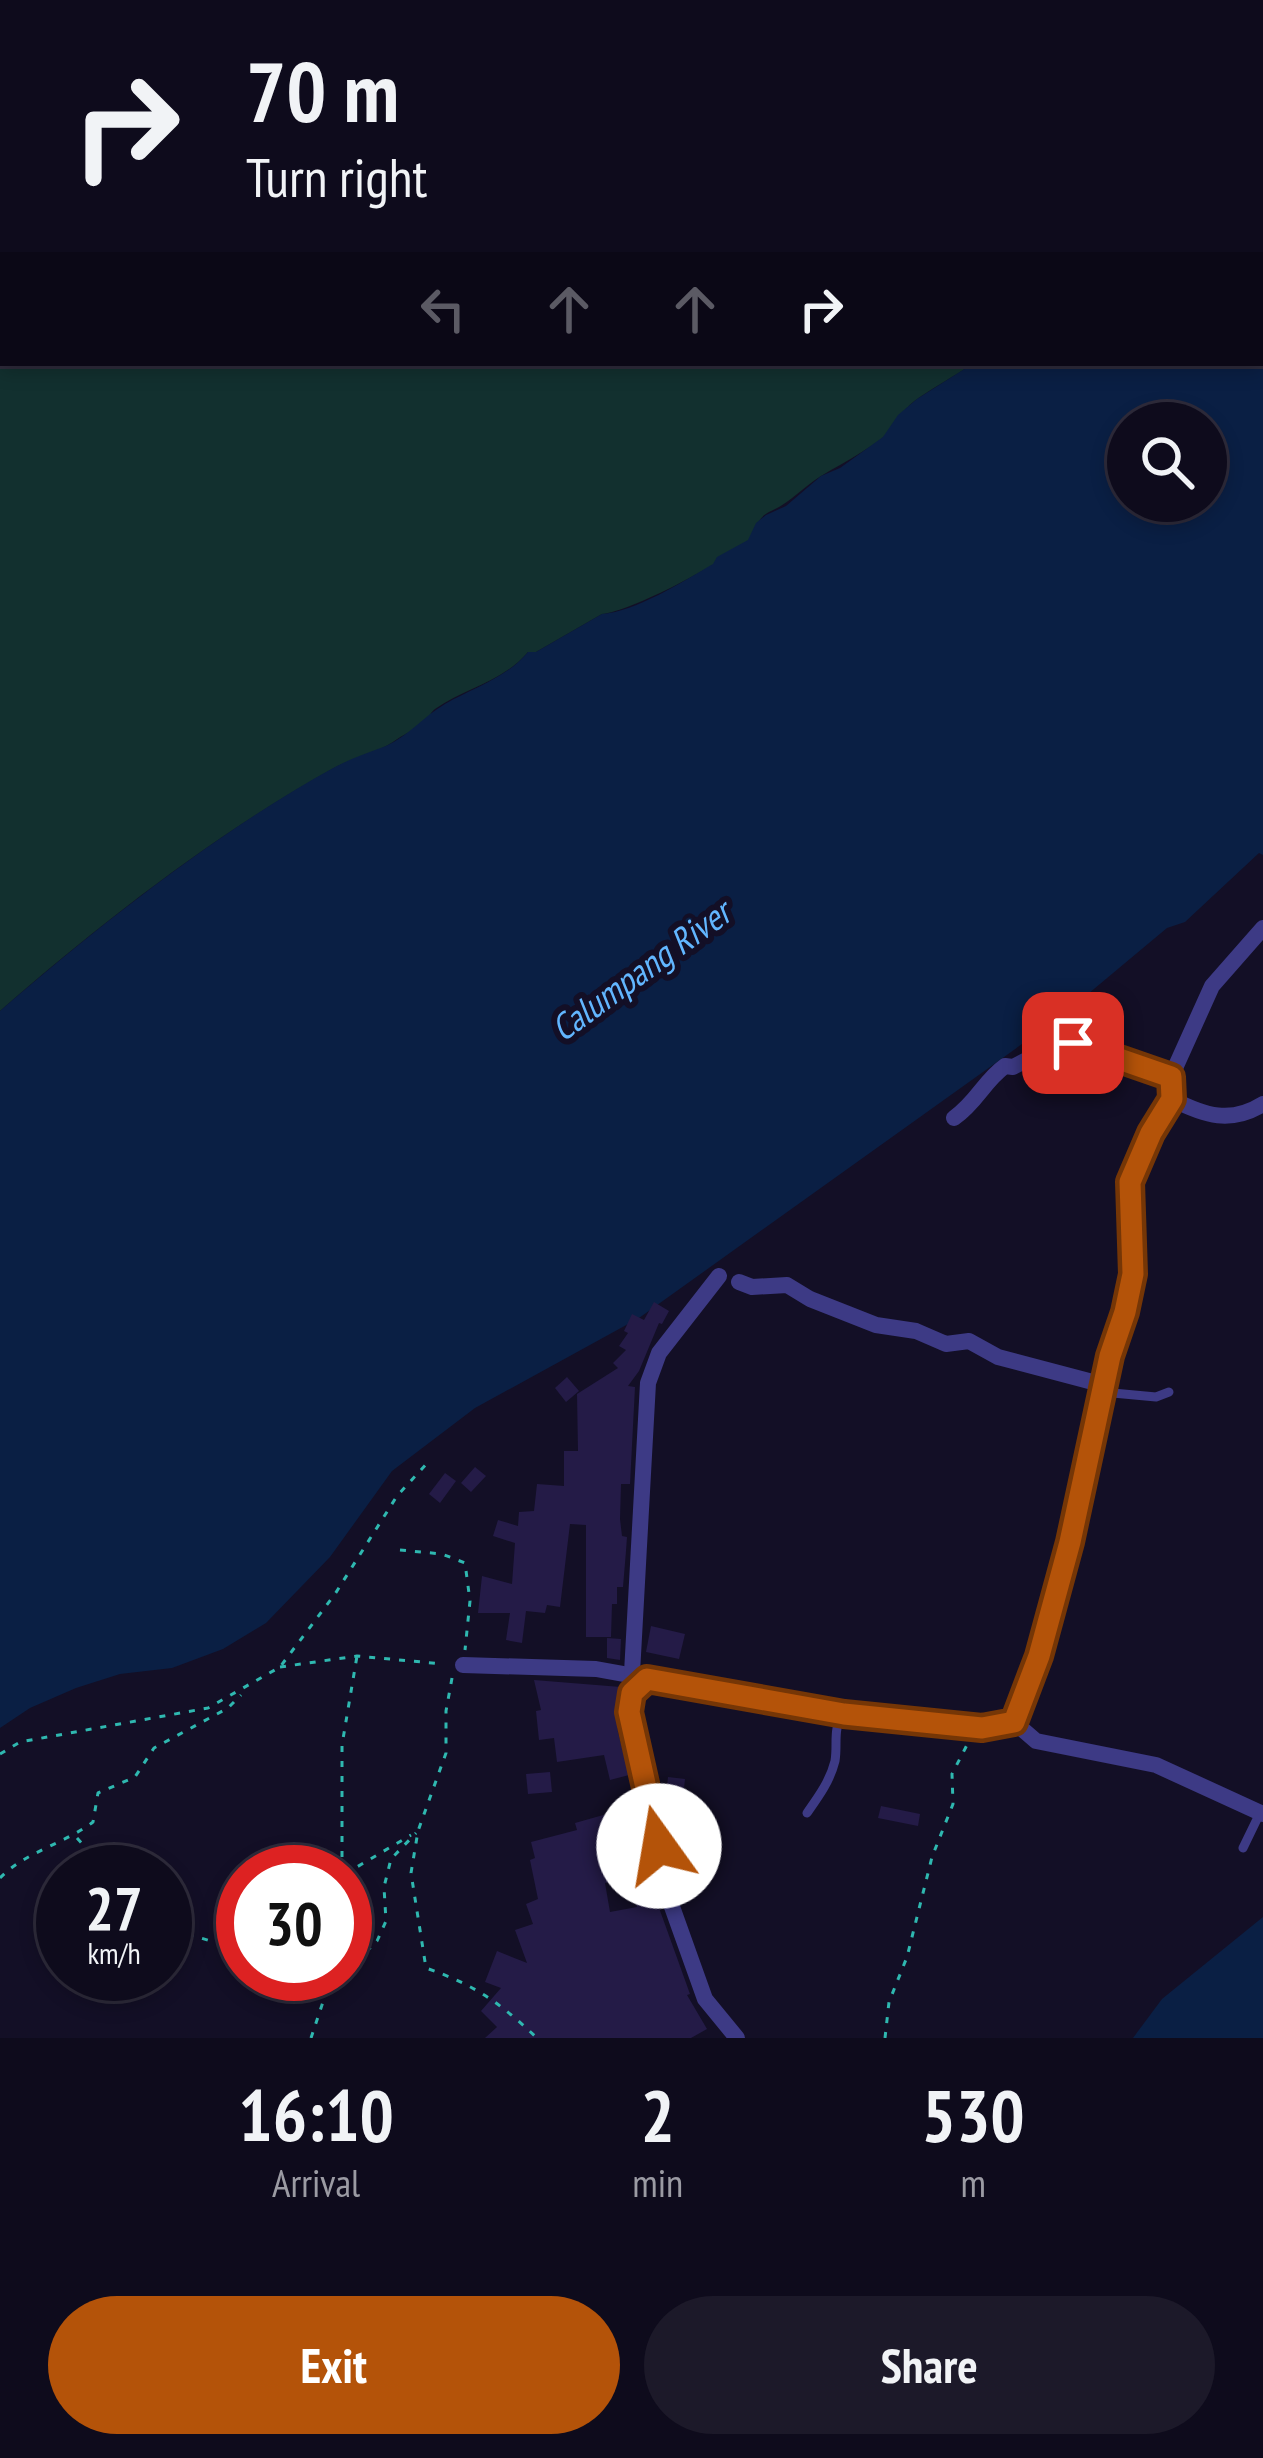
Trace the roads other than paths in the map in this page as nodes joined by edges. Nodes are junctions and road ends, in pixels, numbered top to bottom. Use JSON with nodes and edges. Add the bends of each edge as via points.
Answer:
{"nodes":[{"id":1,"x":1263,"y":928,"type":"edge"},
{"id":2,"x":1171,"y":1077,"type":"junction"},
{"id":3,"x":1172,"y":1099,"type":"junction"},
{"id":4,"x":1263,"y":1104,"type":"edge"},
{"id":5,"x":954,"y":1118,"type":"dead end"},
{"id":6,"x":719,"y":1276,"type":"dead end"},
{"id":7,"x":740,"y":1282,"type":"dead end"},
{"id":8,"x":1103,"y":1388,"type":"junction"},
{"id":9,"x":1169,"y":1392,"type":"dead end"},
{"id":10,"x":463,"y":1665,"type":"road end"},
{"id":11,"x":640,"y":1676,"type":"junction"},
{"id":12,"x":844,"y":1714,"type":"junction"},
{"id":13,"x":1014,"y":1722,"type":"junction"},
{"id":14,"x":807,"y":1813,"type":"dead end"},
{"id":15,"x":1262,"y":1814,"type":"edge"},
{"id":16,"x":700,"y":1841,"type":"dead end"},
{"id":17,"x":659,"y":1846,"type":"junction"},
{"id":18,"x":1243,"y":1848,"type":"dead end"},
{"id":19,"x":737,"y":2038,"type":"edge"}],
"edges":[{"from":1,"to":2,"type":"street","via":[[1212,986]]},
{"from":2,"to":3,"type":"street"},
{"from":2,"to":5,"type":"street","via":[[1061,1042],[1005,1066]]},
{"from":3,"to":4,"type":"street","via":[[1226,1118]]},
{"from":3,"to":8,"type":"street","via":[[1130,1182],[1133,1274]]},
{"from":6,"to":11,"type":"street","via":[[659,1353],[648,1383]]},
{"from":7,"to":8,"type":"street","via":[[787,1285],[876,1325],[946,1344],[969,1341]]},
{"from":8,"to":9,"type":"lane"},
{"from":8,"to":13,"type":"street","via":[[1070,1542]]},
{"from":10,"to":11,"type":"street"},
{"from":11,"to":12,"type":"street"},
{"from":11,"to":17,"type":"street","via":[[629,1712]]},
{"from":12,"to":13,"type":"street","via":[[982,1728]]},
{"from":12,"to":14,"type":"lane","via":[[831,1771]]},
{"from":13,"to":15,"type":"street","via":[[1036,1741],[1156,1765]]},
{"from":15,"to":18,"type":"lane"},
{"from":16,"to":17,"type":"lane"},
{"from":17,"to":19,"type":"street","via":[[661,1876],[706,1999]]}]}
